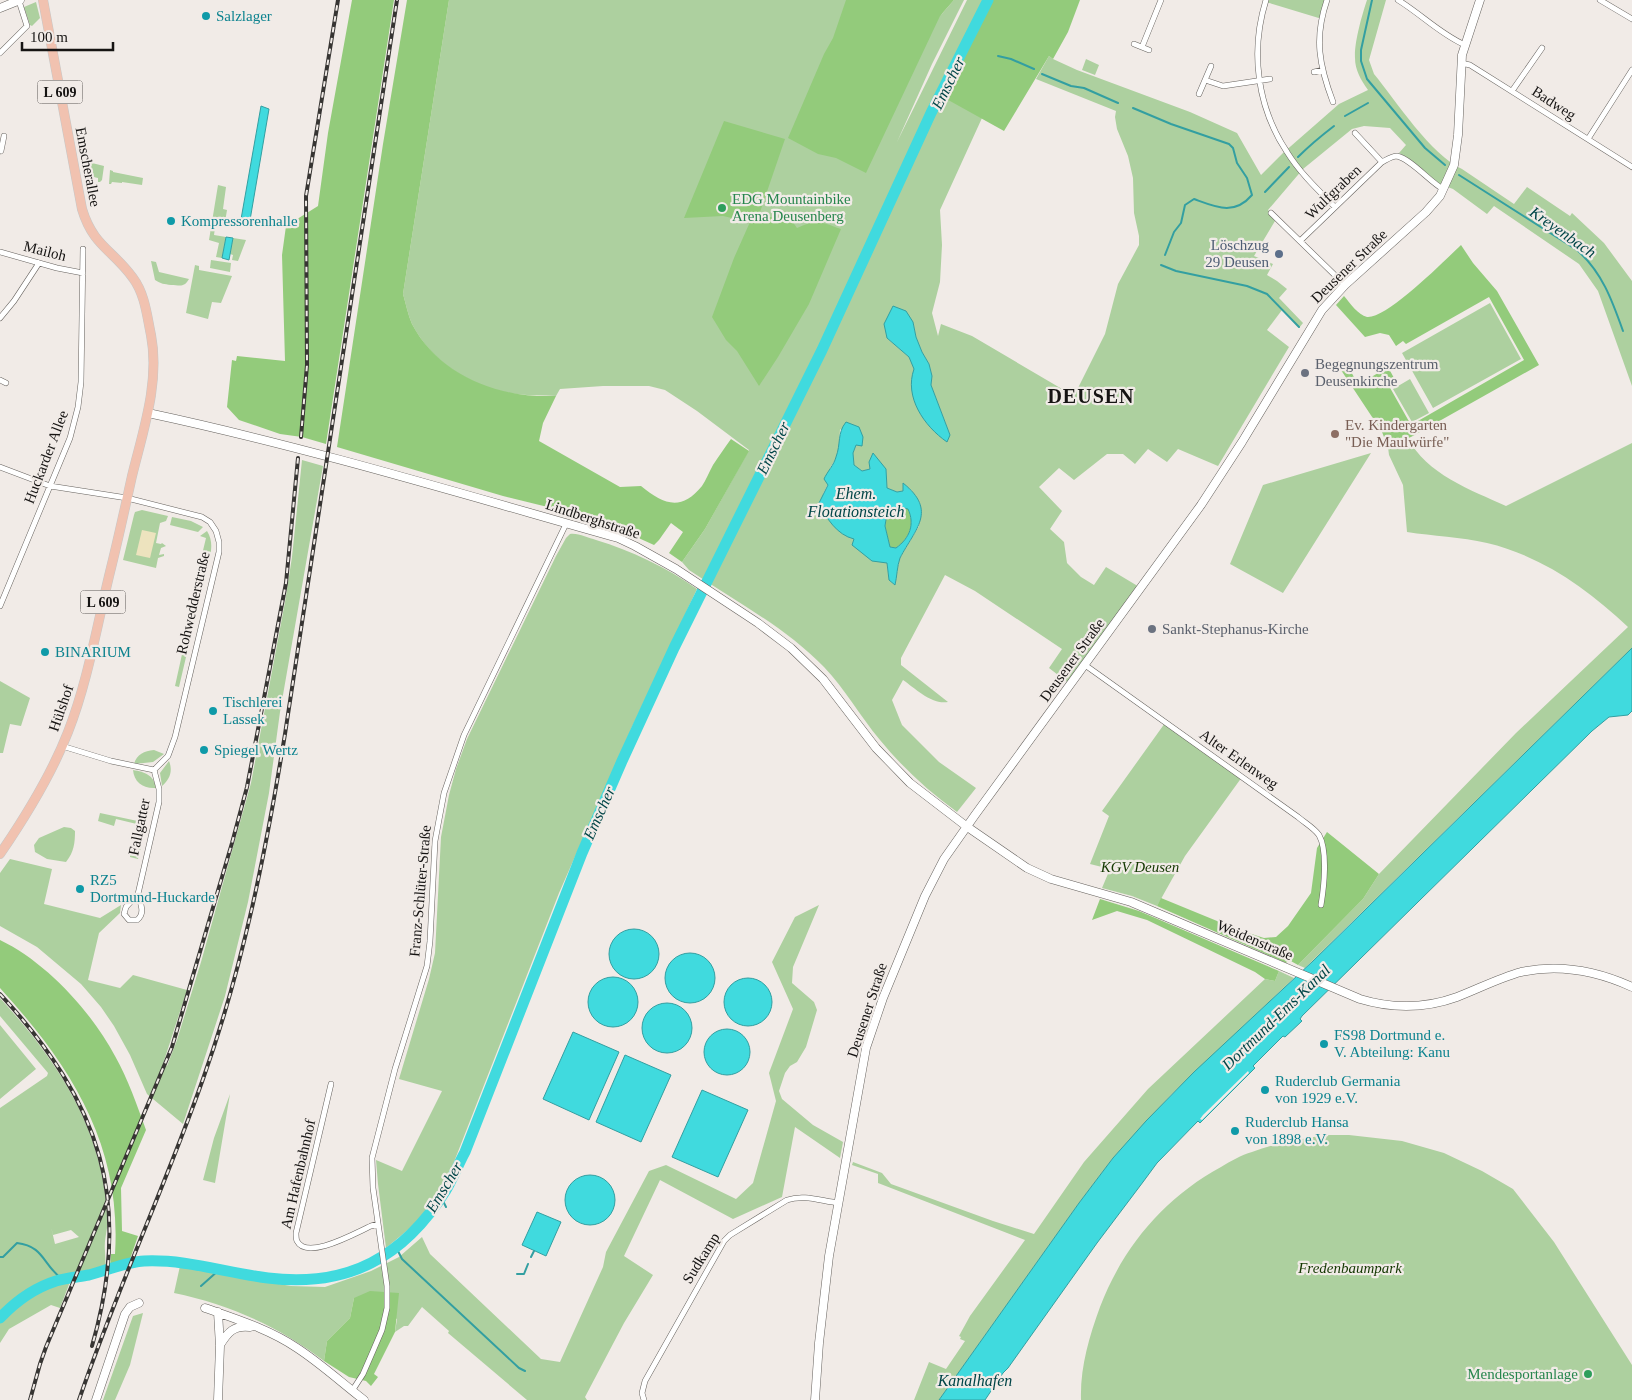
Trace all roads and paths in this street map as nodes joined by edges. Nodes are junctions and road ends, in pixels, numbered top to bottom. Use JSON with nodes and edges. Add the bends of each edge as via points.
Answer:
{"nodes":[{"id":1,"x":43,"y":0,"type":"edge"},
{"id":2,"x":1161,"y":0,"type":"edge"},
{"id":3,"x":1266,"y":0,"type":"edge"},
{"id":4,"x":1327,"y":0,"type":"edge"},
{"id":5,"x":1398,"y":0,"type":"edge"},
{"id":6,"x":1480,"y":0,"type":"edge"},
{"id":7,"x":1600,"y":0,"type":"edge"},
{"id":8,"x":14,"y":1,"type":"edge"},
{"id":9,"x":0,"y":8,"type":"edge"},
{"id":10,"x":1632,"y":19,"type":"edge"},
{"id":11,"x":1134,"y":44,"type":"dead end"},
{"id":12,"x":1464,"y":45,"type":"junction"},
{"id":13,"x":1142,"y":47,"type":"junction"},
{"id":14,"x":1542,"y":48,"type":"dead end"},
{"id":15,"x":1149,"y":50,"type":"dead end"},
{"id":16,"x":0,"y":53,"type":"edge"},
{"id":17,"x":1461,"y":63,"type":"junction"},
{"id":18,"x":1211,"y":66,"type":"dead end"},
{"id":19,"x":1323,"y":70,"type":"junction"},
{"id":20,"x":1632,"y":70,"type":"edge"},
{"id":21,"x":1314,"y":72,"type":"dead end"},
{"id":22,"x":1270,"y":79,"type":"dead end"},
{"id":23,"x":1205,"y":80,"type":"junction"},
{"id":24,"x":1259,"y":81,"type":"junction"},
{"id":25,"x":1512,"y":91,"type":"junction"},
{"id":26,"x":1199,"y":94,"type":"dead end"},
{"id":27,"x":1333,"y":102,"type":"dead end"},
{"id":28,"x":1355,"y":133,"type":"dead end"},
{"id":29,"x":4,"y":136,"type":"dead end"},
{"id":30,"x":1588,"y":139,"type":"junction"},
{"id":31,"x":0,"y":150,"type":"edge"},
{"id":32,"x":1382,"y":162,"type":"junction"},
{"id":33,"x":1632,"y":167,"type":"edge"},
{"id":34,"x":1443,"y":189,"type":"junction"},
{"id":35,"x":1335,"y":207,"type":"junction"},
{"id":36,"x":1271,"y":213,"type":"dead end"},
{"id":37,"x":1300,"y":241,"type":"junction"},
{"id":38,"x":84,"y":249,"type":"dead end"},
{"id":39,"x":0,"y":252,"type":"edge"},
{"id":40,"x":39,"y":263,"type":"junction"},
{"id":41,"x":83,"y":273,"type":"junction"},
{"id":42,"x":1345,"y":285,"type":"junction"},
{"id":43,"x":0,"y":318,"type":"edge"},
{"id":44,"x":0,"y":380,"type":"edge"},
{"id":45,"x":6,"y":383,"type":"dead end"},
{"id":46,"x":148,"y":413,"type":"junction"},
{"id":47,"x":0,"y":468,"type":"edge"},
{"id":48,"x":50,"y":486,"type":"junction"},
{"id":49,"x":127,"y":498,"type":"junction"},
{"id":50,"x":566,"y":524,"type":"junction"},
{"id":51,"x":0,"y":606,"type":"edge"},
{"id":52,"x":1085,"y":665,"type":"junction"},
{"id":53,"x":62,"y":746,"type":"junction"},
{"id":54,"x":154,"y":770,"type":"junction"},
{"id":55,"x":966,"y":826,"type":"junction"},
{"id":56,"x":0,"y":854,"type":"edge"},
{"id":57,"x":138,"y":894,"type":"junction"},
{"id":58,"x":1321,"y":905,"type":"dead end"},
{"id":59,"x":1632,"y":987,"type":"edge"},
{"id":60,"x":331,"y":1084,"type":"dead end"},
{"id":61,"x":838,"y":1203,"type":"junction"},
{"id":62,"x":378,"y":1224,"type":"junction"},
{"id":63,"x":139,"y":1303,"type":"dead end"},
{"id":64,"x":205,"y":1308,"type":"dead end"},
{"id":65,"x":218,"y":1312,"type":"junction"},
{"id":66,"x":242,"y":1324,"type":"junction"},
{"id":67,"x":220,"y":1346,"type":"junction"},
{"id":68,"x":352,"y":1390,"type":"junction"},
{"id":69,"x":96,"y":1400,"type":"edge"},
{"id":70,"x":218,"y":1400,"type":"edge"},
{"id":71,"x":364,"y":1400,"type":"edge"},
{"id":72,"x":644,"y":1400,"type":"edge"},
{"id":73,"x":815,"y":1400,"type":"edge"}],
"edges":[{"from":1,"to":46,"type":"main road","name":"Emscherallee","number":"L 609","via":[[84,218],[97,240],[134,278],[141,292],[154,369]]},
{"from":2,"to":13,"type":"street"},
{"from":3,"to":24,"type":"street","via":[[1257,53]]},
{"from":4,"to":19,"type":"street","via":[[1318,44]]},
{"from":5,"to":12,"type":"street"},
{"from":6,"to":12,"type":"street","name":"Deusener Straße"},
{"from":7,"to":10,"type":"street"},
{"from":8,"to":9,"type":"street"},
{"from":8,"to":16,"type":"street","via":[[27,26]]},
{"from":11,"to":13,"type":"street"},
{"from":12,"to":17,"type":"street","name":"Deusener Straße"},
{"from":13,"to":15,"type":"street"},
{"from":14,"to":25,"type":"street"},
{"from":17,"to":25,"type":"street","name":"Badweg","via":[[1470,65]]},
{"from":17,"to":34,"type":"street","name":"Deusener Straße","via":[[1456,153]]},
{"from":18,"to":23,"type":"street"},
{"from":19,"to":21,"type":"street"},
{"from":19,"to":27,"type":"street"},
{"from":20,"to":30,"type":"street"},
{"from":22,"to":24,"type":"street"},
{"from":23,"to":24,"type":"street","via":[[1223,86]]},
{"from":23,"to":26,"type":"street"},
{"from":24,"to":35,"type":"street","via":[[1275,132],[1286,152]]},
{"from":25,"to":30,"type":"street","name":"Badweg"},
{"from":28,"to":32,"type":"street","name":"Wulfgraben"},
{"from":29,"to":31,"type":"street"},
{"from":30,"to":33,"type":"street","name":"Badweg"},
{"from":32,"to":34,"type":"street","name":"Wulfgraben","via":[[1400,157]]},
{"from":32,"to":35,"type":"street","name":"Wulfgraben"},
{"from":34,"to":42,"type":"street","name":"Deusener Straße","via":[[1426,212]]},
{"from":35,"to":37,"type":"street","name":"Wulfgraben"},
{"from":36,"to":37,"type":"street","name":"Wulfgraben"},
{"from":37,"to":42,"type":"street","name":"Wulfgraben"},
{"from":38,"to":41,"type":"street","name":"Huckarder Allee"},
{"from":39,"to":40,"type":"street","name":"Mailoh"},
{"from":40,"to":41,"type":"street","name":"Mailoh"},
{"from":40,"to":43,"type":"street"},
{"from":41,"to":48,"type":"street","name":"Huckarder Allee","via":[[78,407],[70,438]]},
{"from":42,"to":52,"type":"street","name":"Deusener Straße","via":[[1322,310],[1219,478]]},
{"from":44,"to":45,"type":"street"},
{"from":46,"to":49,"type":"main road","name":"Emscherallee","number":"L 609"},
{"from":46,"to":50,"type":"street","name":"Lindberghstraße","via":[[354,463]]},
{"from":47,"to":48,"type":"street","name":"Rohwedderstraße"},
{"from":48,"to":49,"type":"street","name":"Rohwedderstraße"},
{"from":48,"to":51,"type":"street","name":"Huckarder Allee"},
{"from":49,"to":53,"type":"main road","name":"Hülshof","number":"L 609","via":[[90,658]]},
{"from":49,"to":54,"type":"street","name":"Rohwedderstraße","via":[[202,517],[215,527],[220,542],[175,737],[168,756]]},
{"from":50,"to":55,"type":"street","name":"Lindberghstraße","via":[[627,542],[686,575],[778,637],[803,658],[834,692],[900,774]]},
{"from":50,"to":62,"type":"street","name":"Franz-Schlüter-Straße","via":[[464,735],[444,793],[435,841],[427,966],[372,1158]]},
{"from":52,"to":55,"type":"street","name":"Deusener Straße"},
{"from":52,"to":58,"type":"street","name":"Alter Erlenweg","via":[[1317,833],[1322,842],[1324,861]]},
{"from":53,"to":54,"type":"street"},
{"from":53,"to":56,"type":"main road","name":"Hülshof","number":"L 609","via":[[40,791]]},
{"from":54,"to":57,"type":"street","name":"Fallgatter","via":[[159,802]]},
{"from":55,"to":59,"type":"street","name":"Weidenstraße","via":[[1045,877],[1131,902],[1346,994],[1387,1006],[1421,1006],[1456,997],[1507,976],[1555,969],[1597,974]]},
{"from":55,"to":61,"type":"street","name":"Deusener Straße","via":[[925,896],[866,1048]]},
{"from":57,"to":57,"type":"street","name":"Fallgatter","via":[[125,909],[125,916],[130,920],[137,920],[142,915]]},
{"from":60,"to":62,"type":"street","name":"Am Hafenbahnhof","via":[[296,1233],[297,1241],[302,1246],[316,1248]]},
{"from":61,"to":72,"type":"street","name":"Sudkamp","via":[[805,1198],[787,1200],[730,1235],[645,1381]]},
{"from":61,"to":73,"type":"street","name":"Deusener Straße","via":[[822,1316]]},
{"from":62,"to":68,"type":"street","name":"Franz-Schlüter-Straße","via":[[387,1297],[385,1319],[363,1374]]},
{"from":63,"to":69,"type":"street","via":[[125,1314]]},
{"from":64,"to":65,"type":"street"},
{"from":65,"to":66,"type":"street"},
{"from":65,"to":67,"type":"street"},
{"from":66,"to":67,"type":"street","via":[[230,1331]]},
{"from":66,"to":68,"type":"street","via":[[257,1327],[298,1348]]},
{"from":67,"to":70,"type":"street"},
{"from":68,"to":71,"type":"street"}]}
